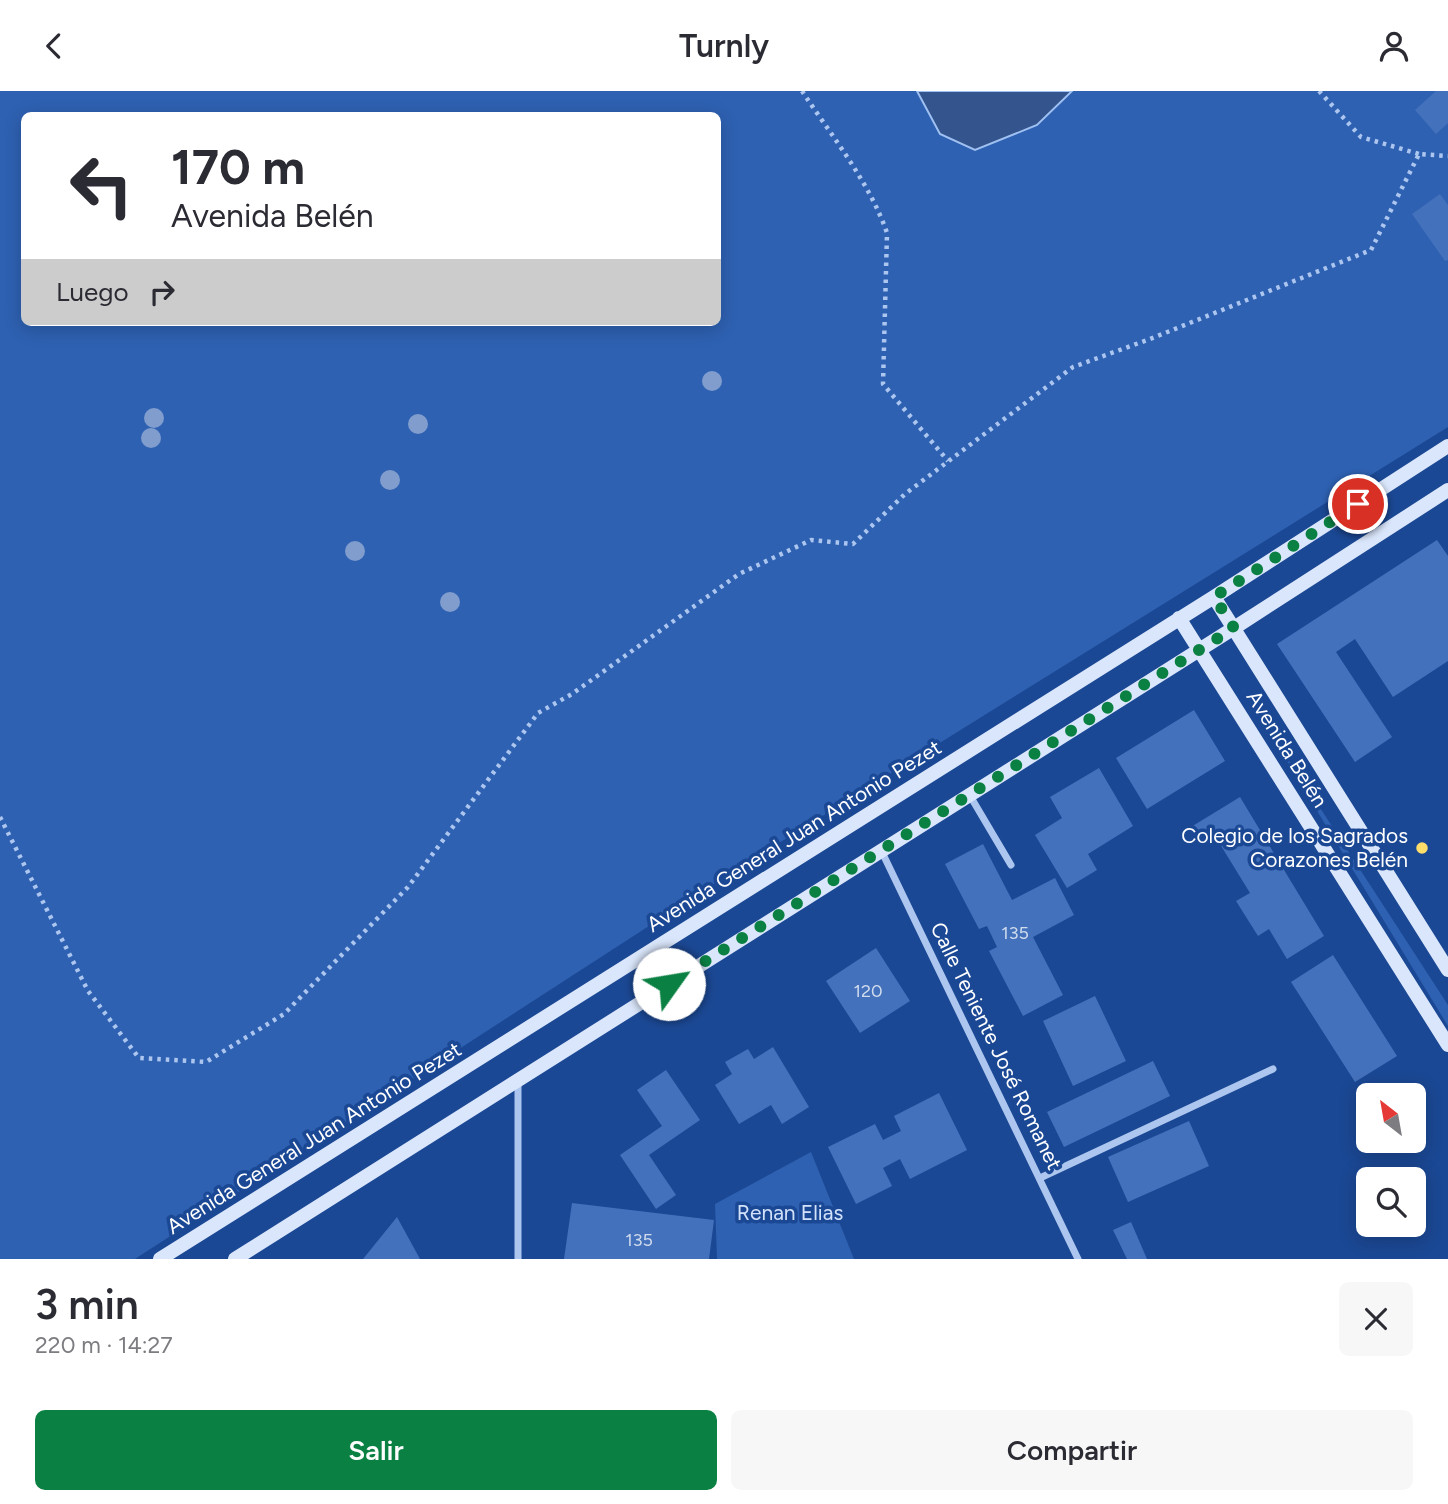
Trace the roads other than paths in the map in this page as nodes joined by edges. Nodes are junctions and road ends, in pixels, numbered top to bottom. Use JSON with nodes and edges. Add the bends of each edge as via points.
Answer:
{"nodes":[{"id":1,"x":1448,"y":446,"type":"edge"},
{"id":2,"x":1448,"y":490,"type":"edge"},
{"id":3,"x":1214,"y":597,"type":"junction"},
{"id":4,"x":1180,"y":618,"type":"junction"},
{"id":5,"x":1234,"y":628,"type":"junction"},
{"id":6,"x":1200,"y":650,"type":"junction"},
{"id":7,"x":969,"y":795,"type":"junction"},
{"id":8,"x":881,"y":849,"type":"junction"},
{"id":9,"x":1011,"y":865,"type":"dead end"},
{"id":10,"x":1448,"y":970,"type":"edge"},
{"id":11,"x":1448,"y":1045,"type":"edge"},
{"id":12,"x":1273,"y":1069,"type":"dead end"},
{"id":13,"x":518,"y":1079,"type":"junction"},
{"id":14,"x":1040,"y":1178,"type":"junction"},
{"id":15,"x":160,"y":1259,"type":"edge"},
{"id":16,"x":235,"y":1259,"type":"edge"},
{"id":17,"x":518,"y":1259,"type":"edge"},
{"id":18,"x":1079,"y":1259,"type":"edge"}],
"edges":[{"from":1,"to":3,"type":"street","name":"Avenida General Juan Antonio Pezet"},
{"from":2,"to":5,"type":"street"},
{"from":3,"to":4,"type":"street","name":"Avenida General Juan Antonio Pezet"},
{"from":3,"to":5,"type":"street","name":"Avenida Belén"},
{"from":4,"to":6,"type":"street","name":"Avenida Belén"},
{"from":4,"to":15,"type":"street","name":"Avenida General Juan Antonio Pezet"},
{"from":5,"to":6,"type":"street"},
{"from":5,"to":10,"type":"street","name":"Avenida Belén"},
{"from":6,"to":7,"type":"street"},
{"from":6,"to":11,"type":"street","name":"Avenida Belén"},
{"from":7,"to":8,"type":"street"},
{"from":7,"to":9,"type":"street"},
{"from":8,"to":13,"type":"street"},
{"from":8,"to":14,"type":"street","name":"Calle Teniente José Romanet"},
{"from":12,"to":14,"type":"street"},
{"from":13,"to":16,"type":"street"},
{"from":13,"to":17,"type":"street"},
{"from":14,"to":18,"type":"street","name":"Calle Teniente José Romanet"}]}
